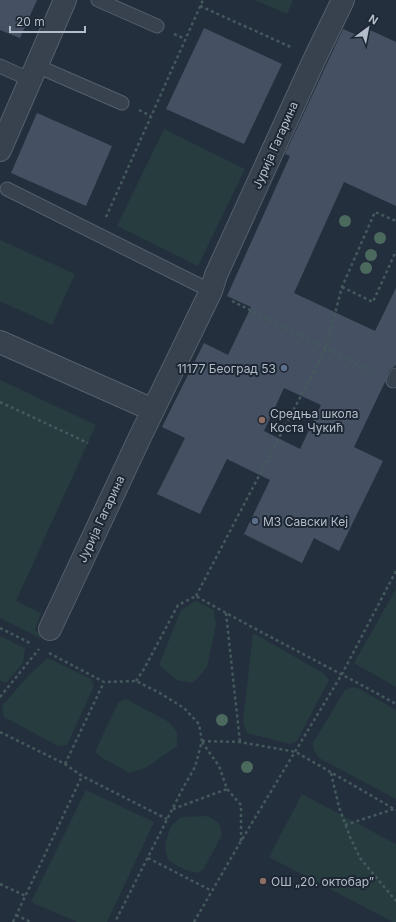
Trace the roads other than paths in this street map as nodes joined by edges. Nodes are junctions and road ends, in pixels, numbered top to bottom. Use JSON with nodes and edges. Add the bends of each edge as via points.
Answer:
{"nodes":[{"id":1,"x":65,"y":0,"type":"edge"},
{"id":2,"x":98,"y":0,"type":"edge"},
{"id":3,"x":343,"y":0,"type":"edge"},
{"id":4,"x":157,"y":26,"type":"dead end"},
{"id":5,"x":0,"y":66,"type":"edge"},
{"id":6,"x":34,"y":73,"type":"junction"},
{"id":7,"x":122,"y":103,"type":"dead end"},
{"id":8,"x":1,"y":145,"type":"edge"},
{"id":9,"x":7,"y":189,"type":"dead end"},
{"id":10,"x":211,"y":291,"type":"junction"},
{"id":11,"x":0,"y":342,"type":"edge"},
{"id":12,"x":153,"y":410,"type":"junction"},
{"id":13,"x":50,"y":629,"type":"dead end"}],
"edges":[{"from":1,"to":6,"type":"street"},
{"from":2,"to":4,"type":"lane"},
{"from":3,"to":10,"type":"street","name":"Јурија Гагарина","via":[[216,275]]},
{"from":5,"to":6,"type":"lane"},
{"from":6,"to":7,"type":"lane"},
{"from":6,"to":8,"type":"street"},
{"from":9,"to":10,"type":"lane"},
{"from":10,"to":12,"type":"street","name":"Јурија Гагарина"},
{"from":11,"to":12,"type":"street"},
{"from":12,"to":13,"type":"street","name":"Јурија Гагарина"}]}
